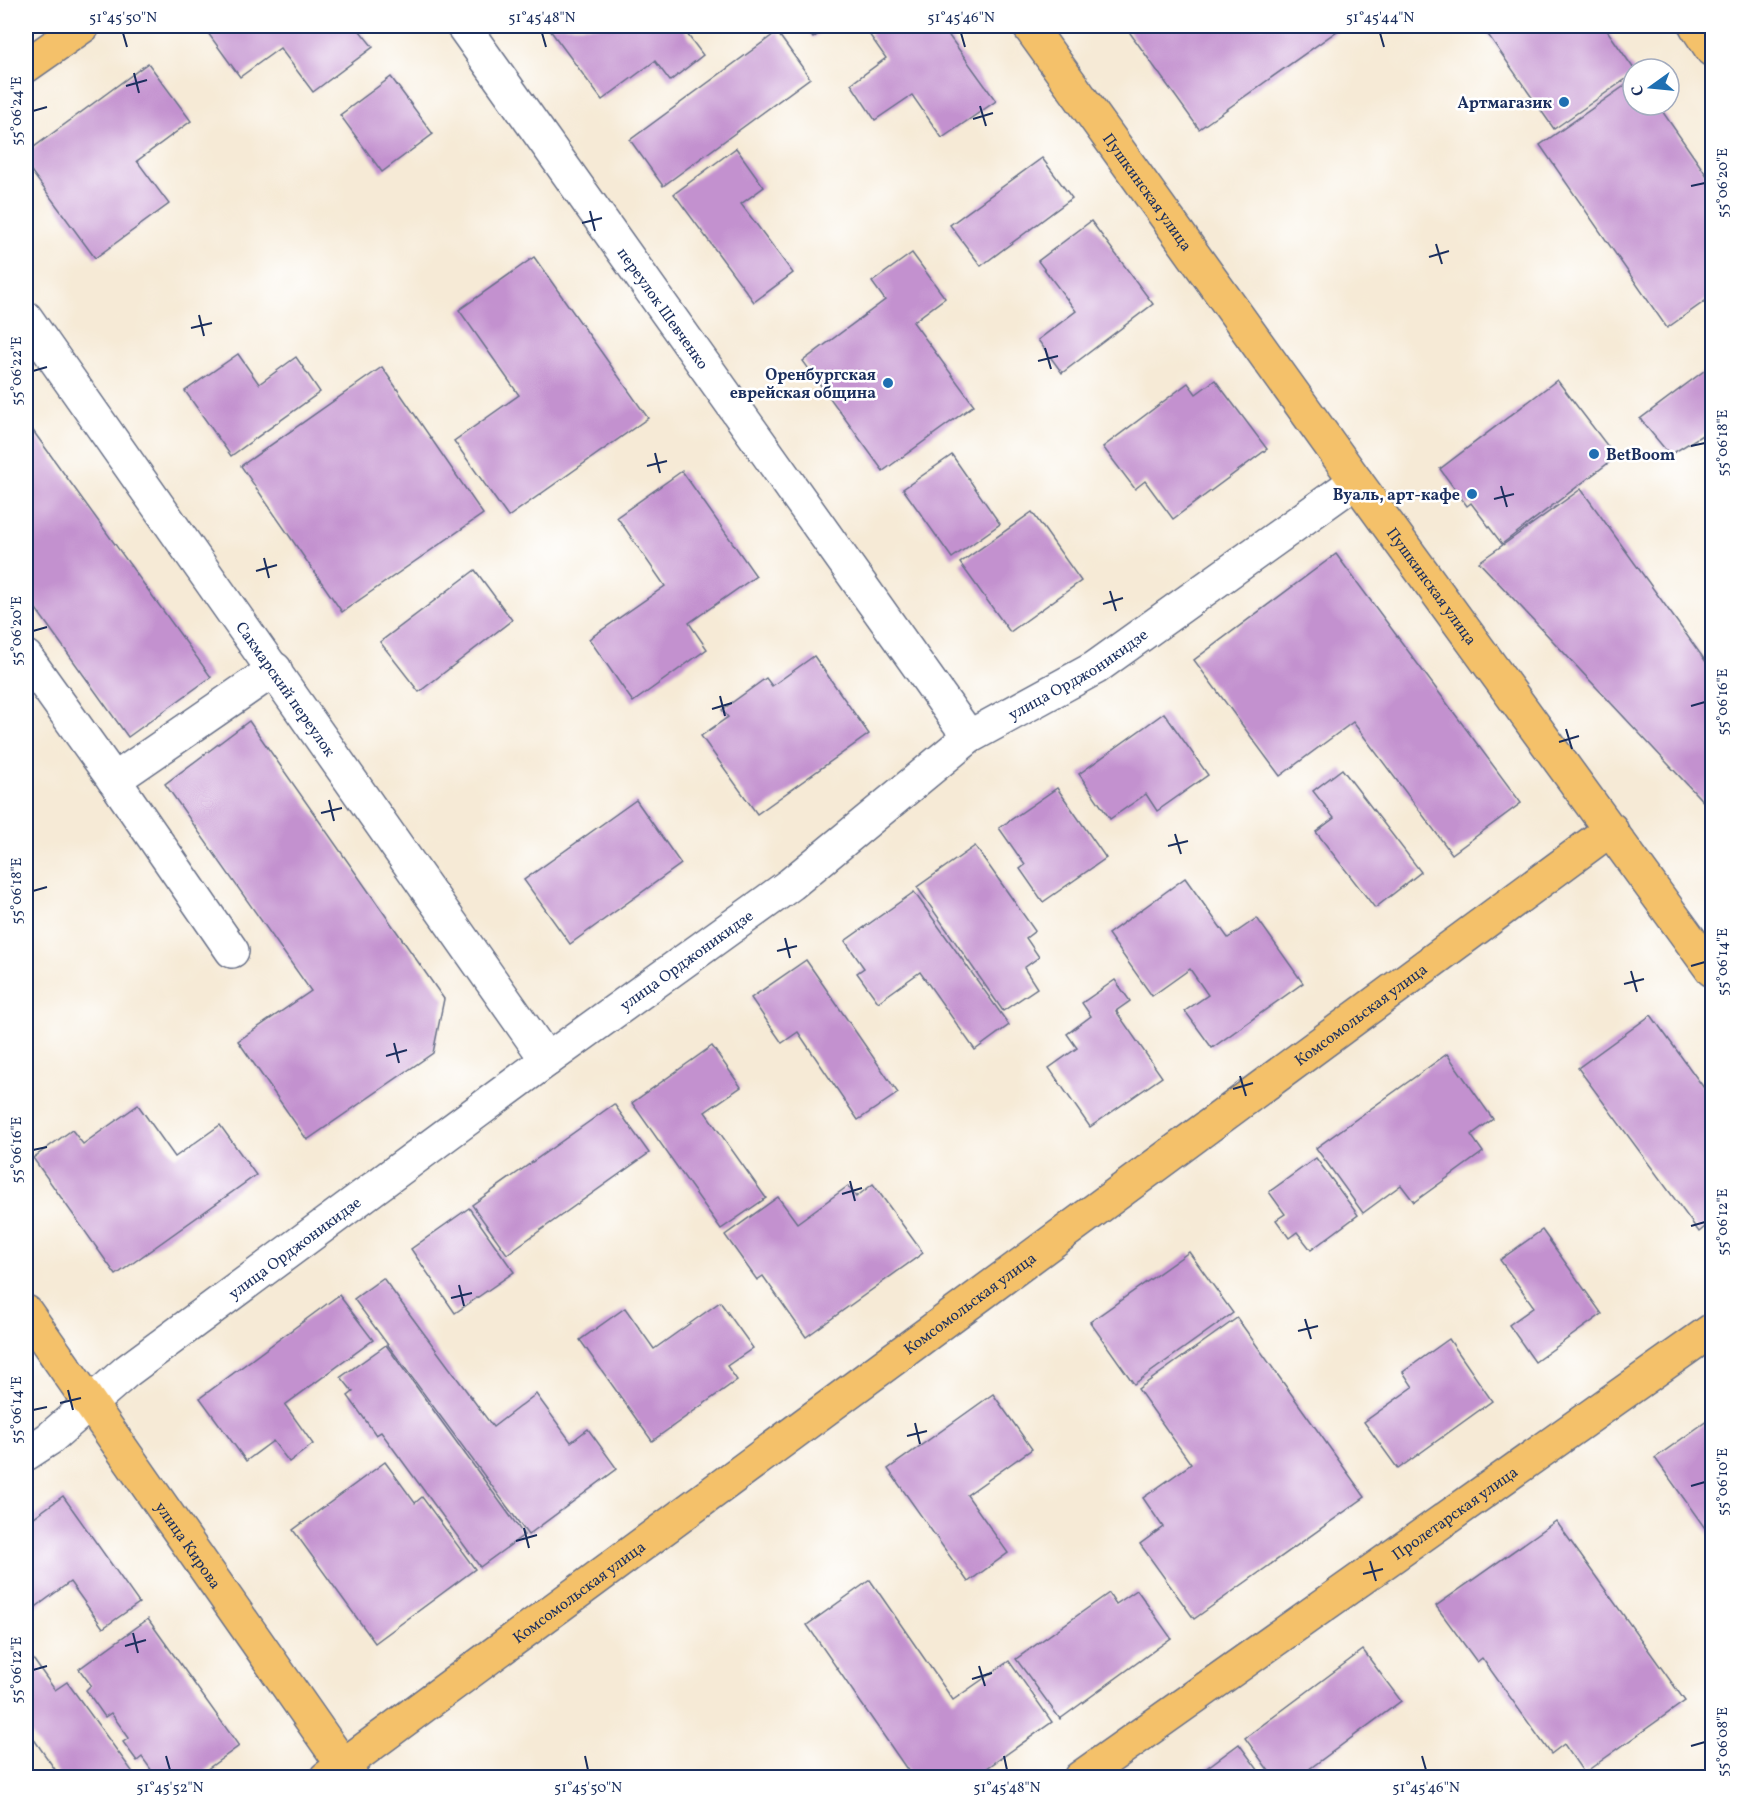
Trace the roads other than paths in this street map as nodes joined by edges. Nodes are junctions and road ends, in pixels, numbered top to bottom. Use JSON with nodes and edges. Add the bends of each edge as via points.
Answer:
{"nodes":[{"id":1,"x":83,"y":26,"type":"edge"},
{"id":2,"x":463,"y":26,"type":"edge"},
{"id":3,"x":1029,"y":26,"type":"edge"},
{"id":4,"x":1696,"y":26,"type":"edge"},
{"id":5,"x":1713,"y":50,"type":"edge"},
{"id":6,"x":26,"y":66,"type":"edge"},
{"id":7,"x":26,"y":318,"type":"edge"},
{"id":8,"x":1356,"y":481,"type":"junction"},
{"id":9,"x":26,"y":657,"type":"edge"},
{"id":10,"x":274,"y":669,"type":"junction"},
{"id":11,"x":969,"y":736,"type":"junction"},
{"id":12,"x":114,"y":780,"type":"junction"},
{"id":13,"x":1611,"y":829,"type":"junction"},
{"id":14,"x":232,"y":951,"type":"dead end"},
{"id":15,"x":1713,"y":970,"type":"edge"},
{"id":16,"x":548,"y":1060,"type":"junction"},
{"id":17,"x":26,"y":1312,"type":"edge"},
{"id":18,"x":1713,"y":1330,"type":"edge"},
{"id":19,"x":91,"y":1404,"type":"junction"},
{"id":20,"x":26,"y":1454,"type":"edge"},
{"id":21,"x":340,"y":1773,"type":"edge"},
{"id":22,"x":1080,"y":1778,"type":"edge"}],
"edges":[{"from":1,"to":6,"type":"main road"},
{"from":2,"to":11,"type":"street","name":"переулок Шевченко"},
{"from":3,"to":8,"type":"main road","name":"Пушкинская улица"},
{"from":4,"to":5,"type":"main road"},
{"from":7,"to":10,"type":"street","name":"Сакмарский переулок"},
{"from":8,"to":11,"type":"street","name":"улица Орджоникидзе","via":[[1095,668]]},
{"from":8,"to":13,"type":"main road","name":"Пушкинская улица"},
{"from":9,"to":12,"type":"street"},
{"from":10,"to":12,"type":"street"},
{"from":10,"to":16,"type":"street","name":"Сакмарский переулок"},
{"from":11,"to":16,"type":"street","name":"улица Орджоникидзе","via":[[791,884]]},
{"from":12,"to":14,"type":"street"},
{"from":13,"to":15,"type":"main road","name":"Пушкинская улица"},
{"from":13,"to":21,"type":"main road","name":"Комсомольская улица"},
{"from":16,"to":19,"type":"street","name":"улица Орджоникидзе","via":[[127,1371]]},
{"from":17,"to":19,"type":"main road","name":"улица Кирова"},
{"from":18,"to":22,"type":"main road","name":"Пролетарская улица"},
{"from":19,"to":20,"type":"street","name":"улица Орджоникидзе"},
{"from":19,"to":21,"type":"main road","name":"улица Кирова"}]}
